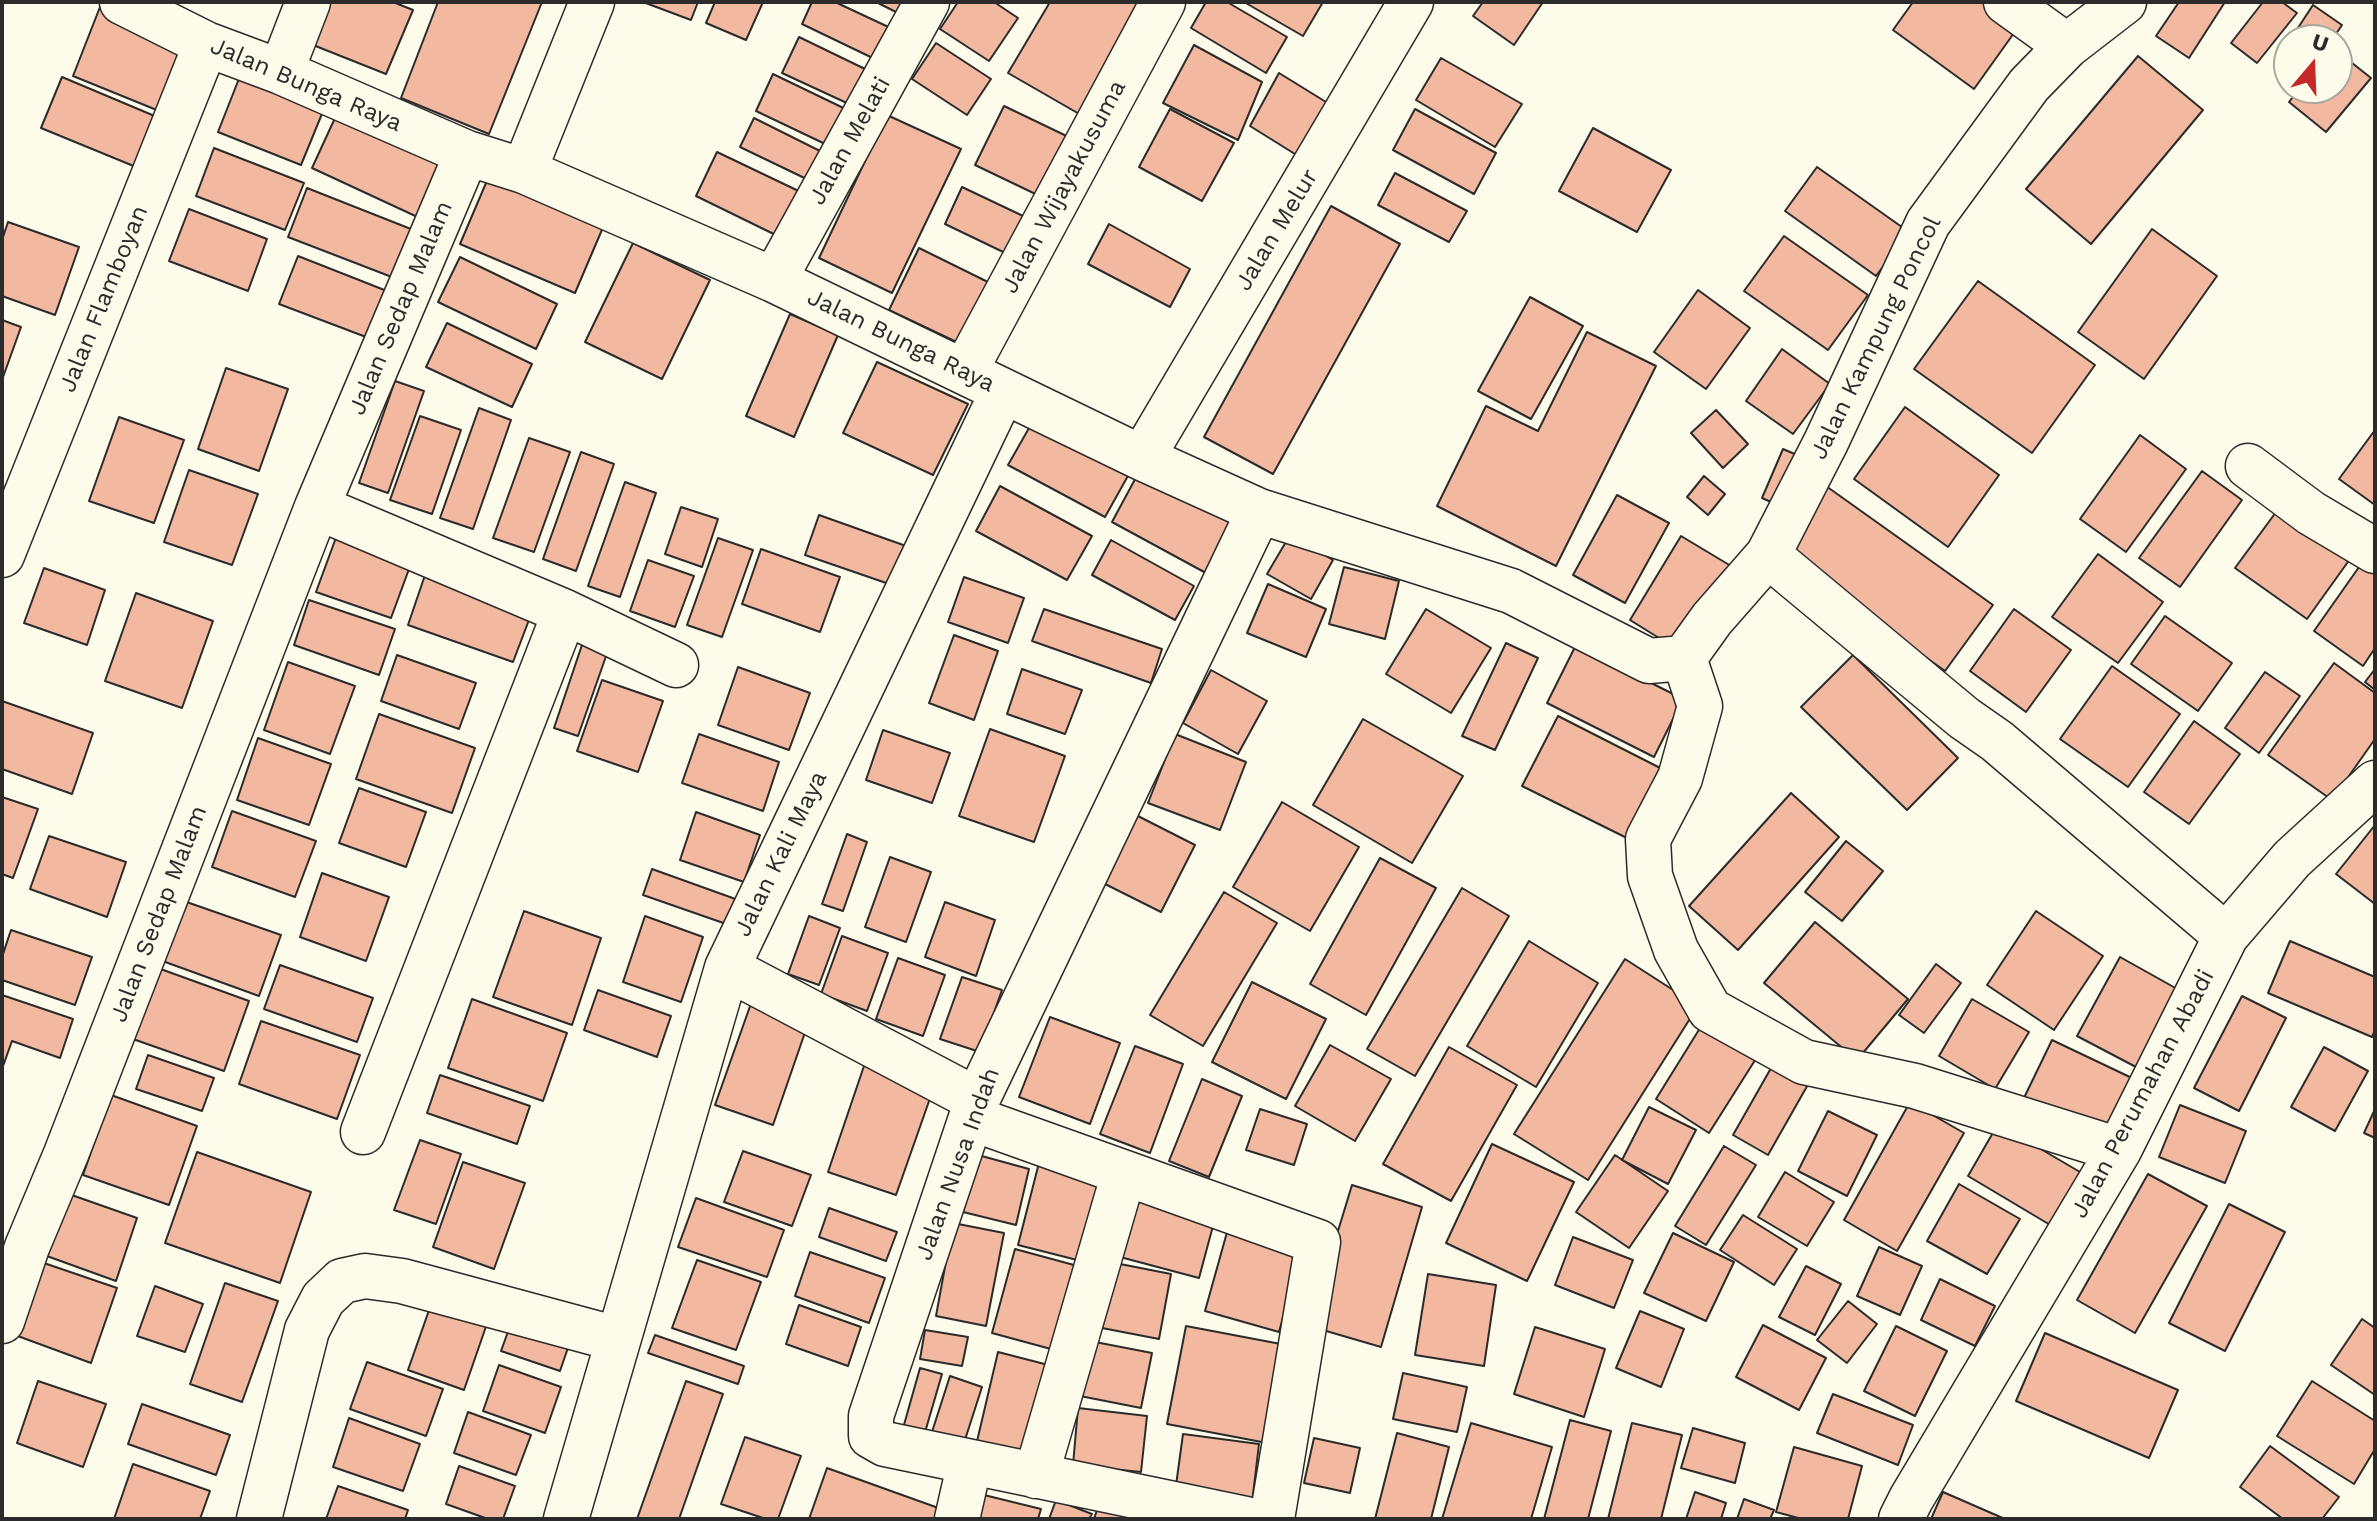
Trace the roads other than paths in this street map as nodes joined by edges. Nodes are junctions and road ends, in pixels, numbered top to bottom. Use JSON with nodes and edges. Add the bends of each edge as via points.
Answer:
{"nodes":[{"id":1,"x":122,"y":2,"type":"edge"},
{"id":2,"x":308,"y":2,"type":"edge"},
{"id":3,"x":592,"y":2,"type":"edge"},
{"id":4,"x":927,"y":2,"type":"edge"},
{"id":5,"x":1163,"y":2,"type":"edge"},
{"id":6,"x":1411,"y":2,"type":"edge"},
{"id":7,"x":2006,"y":2,"type":"edge"},
{"id":8,"x":2124,"y":2,"type":"edge"},
{"id":9,"x":206,"y":44,"type":"junction"},
{"id":10,"x":2067,"y":46,"type":"junction"},
{"id":11,"x":281,"y":72,"type":"junction"},
{"id":12,"x":467,"y":153,"type":"junction"},
{"id":13,"x":524,"y":171,"type":"junction"},
{"id":14,"x":774,"y":280,"type":"junction"},
{"id":15,"x":965,"y":371,"type":"junction"},
{"id":16,"x":1003,"y":391,"type":"junction"},
{"id":17,"x":1142,"y":458,"type":"junction"},
{"id":18,"x":2248,"y":466,"type":"dead end"},
{"id":19,"x":317,"y":507,"type":"junction"},
{"id":20,"x":1259,"y":511,"type":"junction"},
{"id":21,"x":2375,"y":551,"type":"edge"},
{"id":22,"x":2,"y":555,"type":"edge"},
{"id":23,"x":1768,"y":555,"type":"junction"},
{"id":24,"x":565,"y":612,"type":"junction"},
{"id":25,"x":1684,"y":658,"type":"junction"},
{"id":26,"x":676,"y":665,"type":"dead end"},
{"id":27,"x":2375,"y":783,"type":"edge"},
{"id":28,"x":2226,"y":936,"type":"junction"},
{"id":29,"x":727,"y":968,"type":"junction"},
{"id":30,"x":974,"y":1109,"type":"junction"},
{"id":31,"x":363,"y":1132,"type":"dead end"},
{"id":32,"x":2119,"y":1150,"type":"junction"},
{"id":33,"x":1124,"y":1173,"type":"junction"},
{"id":34,"x":14,"y":1243,"type":"edge"},
{"id":35,"x":2,"y":1321,"type":"edge"},
{"id":36,"x":617,"y":1339,"type":"junction"},
{"id":37,"x":970,"y":1462,"type":"junction"},
{"id":38,"x":1036,"y":1476,"type":"junction"},
{"id":39,"x":259,"y":1519,"type":"edge"},
{"id":40,"x":566,"y":1519,"type":"edge"},
{"id":41,"x":957,"y":1519,"type":"edge"},
{"id":42,"x":1246,"y":1519,"type":"edge"},
{"id":43,"x":1272,"y":1519,"type":"edge"},
{"id":44,"x":1901,"y":1519,"type":"edge"}],
"edges":[{"from":1,"to":9,"type":"street","name":"Jalan Bunga Raya"},
{"from":2,"to":11,"type":"street"},
{"from":3,"to":13,"type":"street"},
{"from":4,"to":14,"type":"street","name":"Jalan Melati"},
{"from":5,"to":15,"type":"street","name":"Jalan Wijayakusuma"},
{"from":6,"to":17,"type":"street","name":"Jalan Melur"},
{"from":7,"to":10,"type":"street"},
{"from":8,"to":10,"type":"street","name":"Jalan Kampung Poncol"},
{"from":9,"to":11,"type":"street","name":"Jalan Bunga Raya"},
{"from":9,"to":22,"type":"street","name":"Jalan Flamboyan"},
{"from":10,"to":23,"type":"street","name":"Jalan Kampung Poncol","via":[[2029,85],[1928,223]]},
{"from":11,"to":12,"type":"street","name":"Jalan Bunga Raya"},
{"from":12,"to":13,"type":"street","name":"Jalan Bunga Raya"},
{"from":12,"to":19,"type":"street","name":"Jalan Sedap Malam"},
{"from":13,"to":14,"type":"street","name":"Jalan Bunga Raya"},
{"from":14,"to":15,"type":"street","name":"Jalan Bunga Raya"},
{"from":15,"to":16,"type":"street","name":"Jalan Bunga Raya"},
{"from":16,"to":17,"type":"street","name":"Jalan Bunga Raya"},
{"from":16,"to":29,"type":"street","name":"Jalan Kali Maya"},
{"from":17,"to":20,"type":"street","name":"Jalan Bunga Raya"},
{"from":18,"to":21,"type":"street","via":[[2311,513]]},
{"from":19,"to":24,"type":"street"},
{"from":19,"to":34,"type":"street","name":"Jalan Sedap Malam","via":[[66,1154]]},
{"from":20,"to":25,"type":"street","name":"Jalan Bunga Raya","via":[[1511,591],[1649,661]]},
{"from":20,"to":30,"type":"street","name":"Jalan Nusa Indah"},
{"from":23,"to":25,"type":"street","name":"Jalan Kampung Poncol"},
{"from":23,"to":28,"type":"street"},
{"from":24,"to":26,"type":"street"},
{"from":24,"to":31,"type":"street"},
{"from":25,"to":32,"type":"street","via":[[1700,706],[1680,778],[1648,839],[1650,876],[1676,950],[1710,1010],[1804,1062],[1915,1086]]},
{"from":27,"to":28,"type":"street","name":"Jalan Perumahan Abadi","via":[[2292,859]]},
{"from":28,"to":32,"type":"street","name":"Jalan Perumahan Abadi"},
{"from":29,"to":30,"type":"street"},
{"from":29,"to":36,"type":"street","name":"Jalan Kali Maya"},
{"from":30,"to":33,"type":"street"},
{"from":30,"to":37,"type":"street","name":"Jalan Nusa Indah","via":[[871,1416],[871,1436],[885,1444]]},
{"from":32,"to":44,"type":"street","name":"Jalan Perumahan Abadi"},
{"from":33,"to":38,"type":"street"},
{"from":33,"to":43,"type":"street","via":[[1318,1242]]},
{"from":34,"to":35,"type":"street","name":"Jalan Sedap Malam"},
{"from":36,"to":39,"type":"street","via":[[402,1281],[365,1276],[342,1281],[323,1299],[307,1330]]},
{"from":36,"to":40,"type":"street","name":"Jalan Kali Maya"},
{"from":37,"to":38,"type":"street","name":"Jalan Nusa Indah"},
{"from":37,"to":41,"type":"street"},
{"from":38,"to":42,"type":"street","name":"Jalan Nusa Indah"}]}
